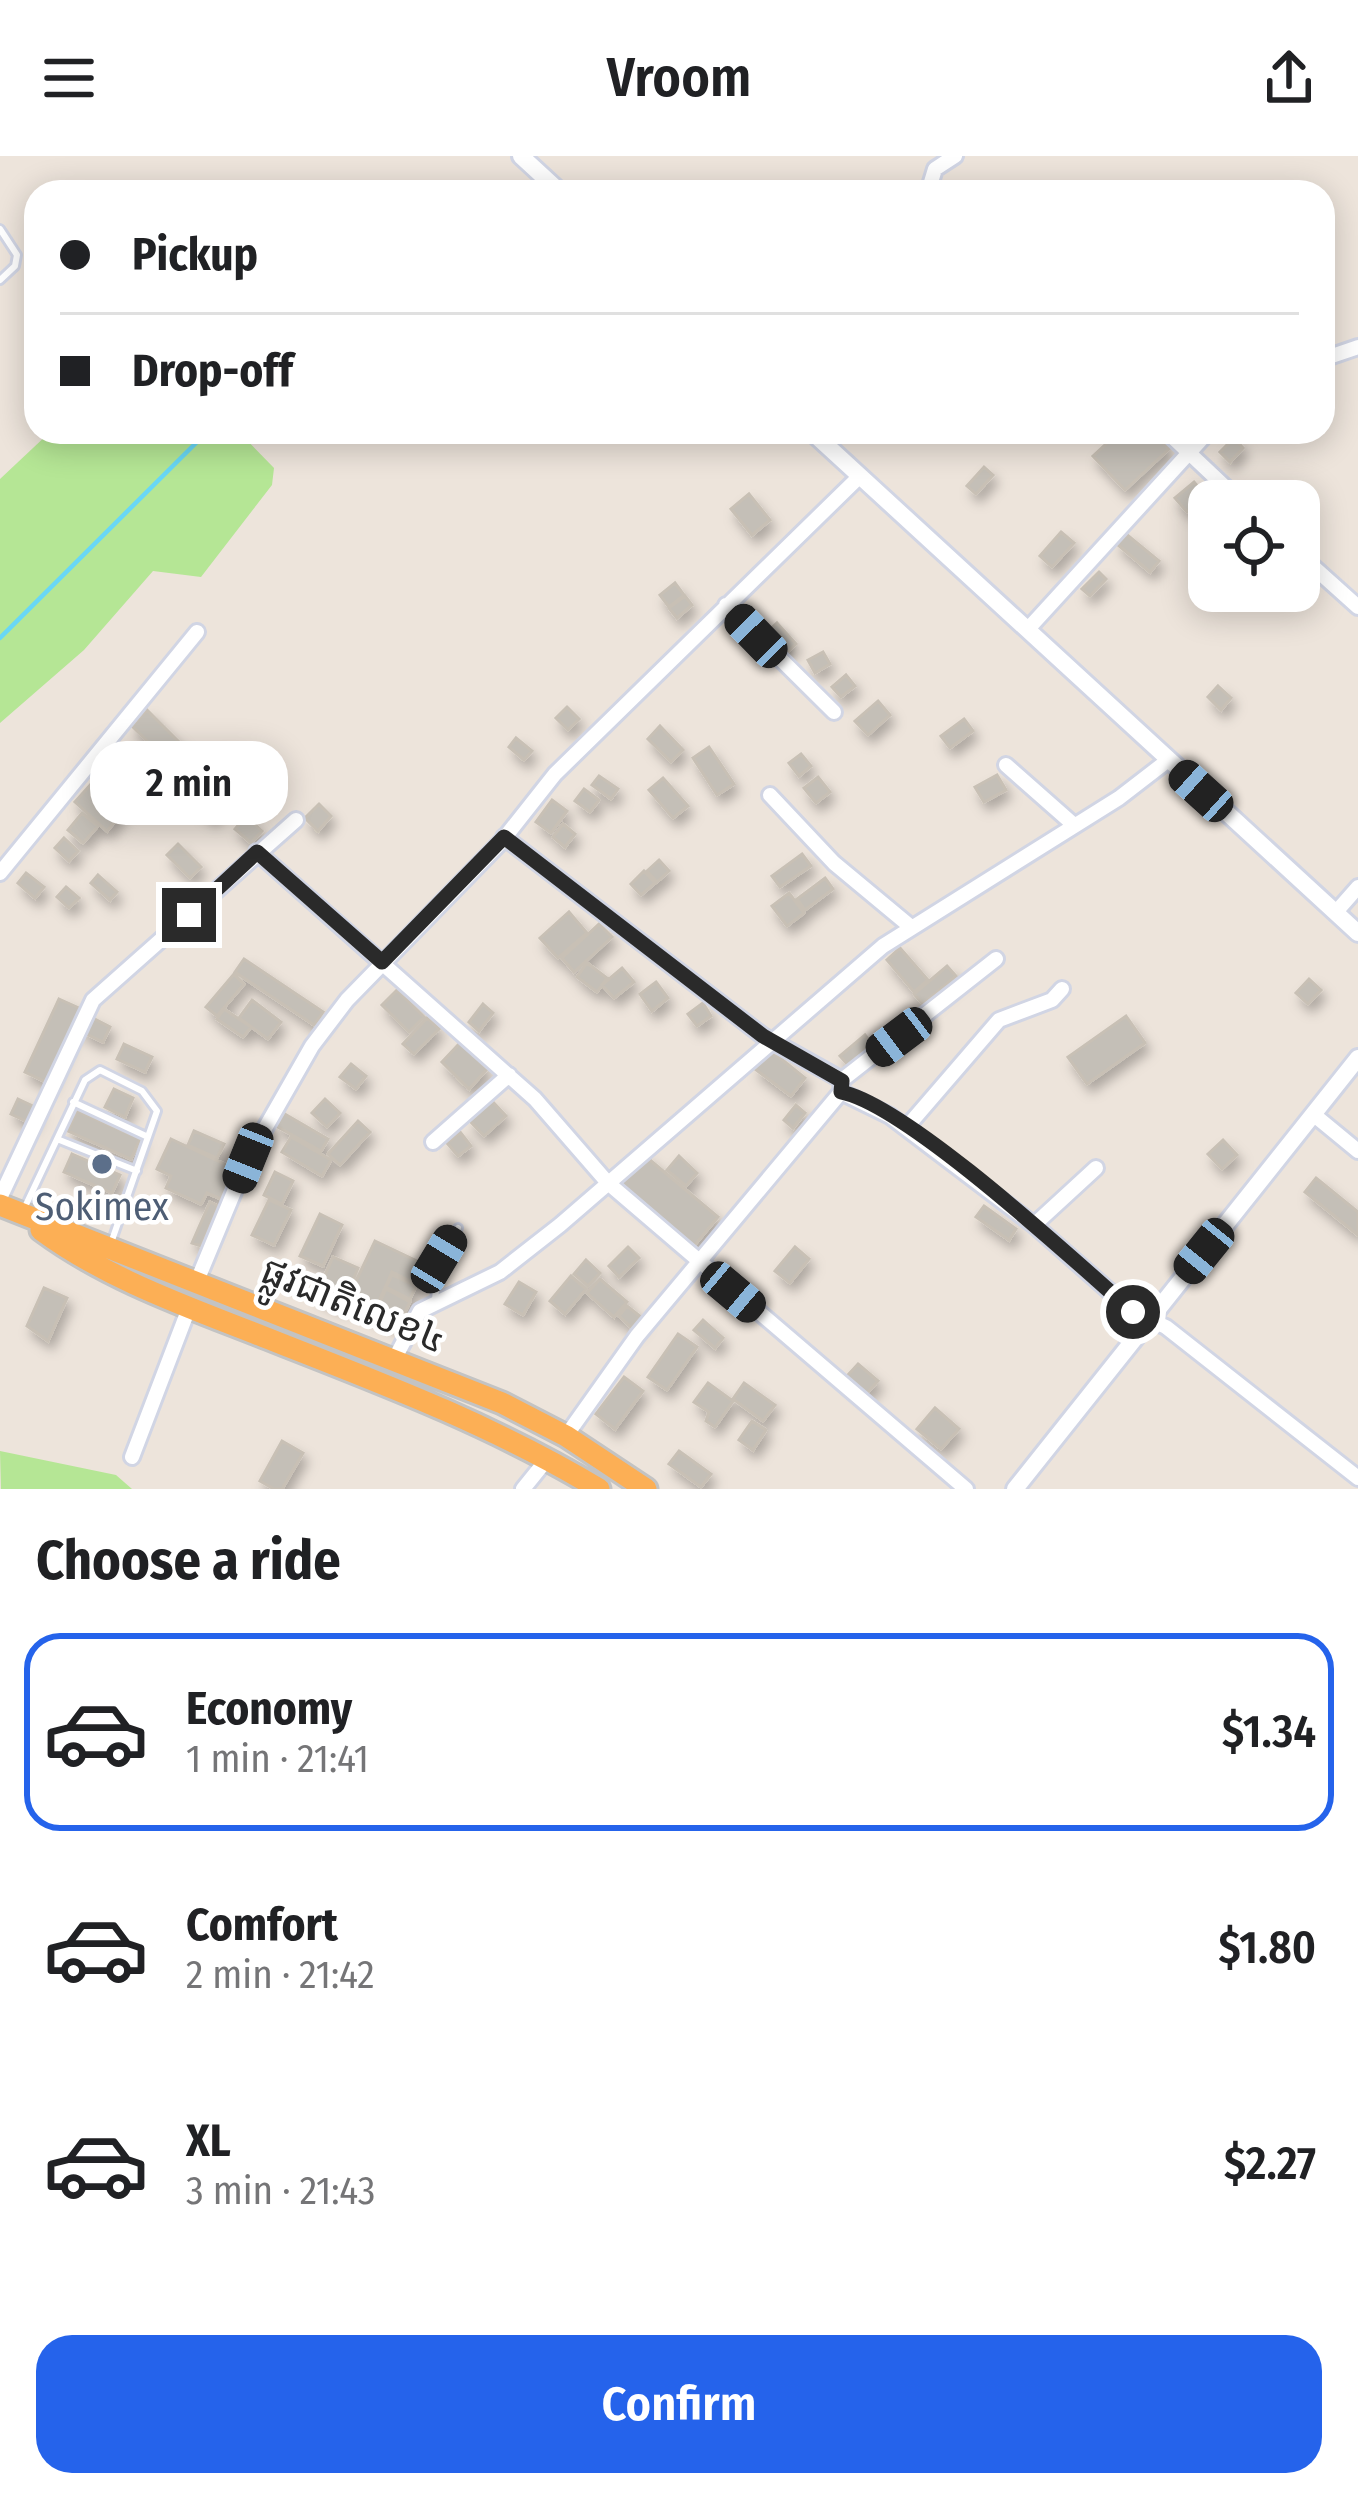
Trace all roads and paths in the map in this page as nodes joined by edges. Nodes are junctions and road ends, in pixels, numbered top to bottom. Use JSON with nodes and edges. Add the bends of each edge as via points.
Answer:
{"nodes":[{"id":1,"x":521,"y":156,"type":"edge"},
{"id":2,"x":955,"y":156,"type":"edge"},
{"id":3,"x":547,"y":180,"type":"edge"},
{"id":4,"x":932,"y":180,"type":"edge"},
{"id":5,"x":0,"y":229,"type":"edge"},
{"id":6,"x":0,"y":280,"type":"edge"},
{"id":7,"x":825,"y":444,"type":"edge"},
{"id":8,"x":1178,"y":444,"type":"edge"},
{"id":9,"x":1197,"y":444,"type":"edge"},
{"id":10,"x":1188,"y":454,"type":"junction"},
{"id":11,"x":860,"y":476,"type":"junction"},
{"id":12,"x":1217,"y":480,"type":"edge"},
{"id":13,"x":1320,"y":573,"type":"edge"},
{"id":14,"x":725,"y":605,"type":"junction"},
{"id":15,"x":1358,"y":607,"type":"edge"},
{"id":16,"x":1028,"y":629,"type":"junction"},
{"id":17,"x":197,"y":632,"type":"dead end"},
{"id":18,"x":834,"y":712,"type":"dead end"},
{"id":19,"x":1167,"y":761,"type":"junction"},
{"id":20,"x":1006,"y":765,"type":"dead end"},
{"id":21,"x":770,"y":795,"type":"dead end"},
{"id":22,"x":296,"y":820,"type":"dead end"},
{"id":23,"x":1074,"y":825,"type":"junction"},
{"id":24,"x":504,"y":837,"type":"junction"},
{"id":25,"x":257,"y":852,"type":"junction"},
{"id":26,"x":0,"y":873,"type":"edge"},
{"id":27,"x":1358,"y":887,"type":"edge"},
{"id":28,"x":1336,"y":912,"type":"junction"},
{"id":29,"x":911,"y":927,"type":"junction"},
{"id":30,"x":1358,"y":933,"type":"edge"},
{"id":31,"x":996,"y":959,"type":"dead end"},
{"id":32,"x":382,"y":962,"type":"junction"},
{"id":33,"x":1062,"y":988,"type":"dead end"},
{"id":34,"x":771,"y":1039,"type":"junction"},
{"id":35,"x":1358,"y":1058,"type":"edge"},
{"id":36,"x":509,"y":1076,"type":"junction"},
{"id":37,"x":841,"y":1086,"type":"junction"},
{"id":38,"x":73,"y":1102,"type":"junction"},
{"id":39,"x":1312,"y":1114,"type":"junction"},
{"id":40,"x":906,"y":1128,"type":"junction"},
{"id":41,"x":148,"y":1137,"type":"junction"},
{"id":42,"x":56,"y":1138,"type":"junction"},
{"id":43,"x":434,"y":1142,"type":"dead end"},
{"id":44,"x":1358,"y":1151,"type":"edge"},
{"id":45,"x":1096,"y":1168,"type":"dead end"},
{"id":46,"x":137,"y":1171,"type":"junction"},
{"id":47,"x":608,"y":1183,"type":"junction"},
{"id":48,"x":7,"y":1206,"type":"edge"},
{"id":49,"x":1034,"y":1225,"type":"junction"},
{"id":50,"x":458,"y":1228,"type":"dead end"},
{"id":51,"x":110,"y":1246,"type":"junction"},
{"id":52,"x":700,"y":1263,"type":"junction"},
{"id":53,"x":197,"y":1281,"type":"junction"},
{"id":54,"x":435,"y":1300,"type":"junction"},
{"id":55,"x":189,"y":1308,"type":"junction"},
{"id":56,"x":1149,"y":1320,"type":"junction"},
{"id":57,"x":395,"y":1358,"type":"junction"},
{"id":58,"x":566,"y":1436,"type":"junction"},
{"id":59,"x":132,"y":1456,"type":"dead end"},
{"id":60,"x":548,"y":1458,"type":"junction"},
{"id":61,"x":1358,"y":1478,"type":"edge"},
{"id":62,"x":523,"y":1489,"type":"edge"},
{"id":63,"x":599,"y":1489,"type":"edge"},
{"id":64,"x":646,"y":1489,"type":"edge"},
{"id":65,"x":966,"y":1489,"type":"edge"},
{"id":66,"x":1015,"y":1489,"type":"edge"}],
"edges":[{"from":1,"to":3,"type":"street"},
{"from":2,"to":4,"type":"street"},
{"from":5,"to":6,"type":"lane","via":[[16,255]]},
{"from":7,"to":11,"type":"street"},
{"from":8,"to":10,"type":"street"},
{"from":9,"to":10,"type":"street"},
{"from":10,"to":12,"type":"street"},
{"from":10,"to":16,"type":"street"},
{"from":11,"to":14,"type":"street"},
{"from":11,"to":16,"type":"street"},
{"from":13,"to":15,"type":"street"},
{"from":14,"to":18,"type":"street"},
{"from":14,"to":24,"type":"street","via":[[554,774]]},
{"from":16,"to":19,"type":"street"},
{"from":17,"to":26,"type":"street"},
{"from":19,"to":23,"type":"street"},
{"from":19,"to":28,"type":"street"},
{"from":20,"to":23,"type":"street"},
{"from":21,"to":29,"type":"street"},
{"from":22,"to":25,"type":"street"},
{"from":23,"to":29,"type":"street"},
{"from":24,"to":32,"type":"street"},
{"from":24,"to":34,"type":"street"},
{"from":25,"to":32,"type":"street"},
{"from":25,"to":48,"type":"street","via":[[93,1000]]},
{"from":27,"to":28,"type":"street"},
{"from":28,"to":30,"type":"street"},
{"from":29,"to":34,"type":"street"},
{"from":31,"to":37,"type":"street"},
{"from":32,"to":36,"type":"street"},
{"from":32,"to":53,"type":"street","via":[[290,1083],[248,1158]]},
{"from":33,"to":40,"type":"street","via":[[1052,1000],[999,1020]]},
{"from":34,"to":37,"type":"street"},
{"from":34,"to":47,"type":"street"},
{"from":35,"to":39,"type":"street"},
{"from":36,"to":43,"type":"street"},
{"from":36,"to":47,"type":"street"},
{"from":37,"to":40,"type":"street"},
{"from":37,"to":52,"type":"street"},
{"from":38,"to":41,"type":"lane"},
{"from":38,"to":41,"type":"lane","via":[[100,1070],[151,1099],[157,1111]]},
{"from":38,"to":42,"type":"lane"},
{"from":39,"to":44,"type":"street"},
{"from":39,"to":56,"type":"street"},
{"from":40,"to":49,"type":"street"},
{"from":41,"to":46,"type":"lane"},
{"from":42,"to":46,"type":"lane"},
{"from":42,"to":48,"type":"lane"},
{"from":45,"to":49,"type":"street"},
{"from":46,"to":51,"type":"lane"},
{"from":47,"to":52,"type":"street"},
{"from":47,"to":54,"type":"street","via":[[500,1272]]},
{"from":48,"to":51,"type":"highway","name":"ផ្លូវជាតិលេខ៤"},
{"from":48,"to":55,"type":"highway","name":"ផ្លូវជាតិលេខ៤","via":[[88,1259]]},
{"from":49,"to":56,"type":"street"},
{"from":50,"to":54,"type":"lane","via":[[439,1259]]},
{"from":51,"to":53,"type":"highway","name":"ផ្លូវជាតិលេខ៤"},
{"from":52,"to":58,"type":"street"},
{"from":52,"to":65,"type":"street"},
{"from":53,"to":57,"type":"highway","name":"ផ្លូវជាតិលេខ៤"},
{"from":54,"to":57,"type":"street"},
{"from":55,"to":59,"type":"street"},
{"from":55,"to":60,"type":"highway","name":"ផ្លូវជាតិលេខ៤"},
{"from":56,"to":61,"type":"street"},
{"from":56,"to":66,"type":"street"},
{"from":57,"to":58,"type":"highway","name":"ផ្លូវជាតិលេខ៤"},
{"from":58,"to":64,"type":"highway","name":"ផ្លូវជាតិលេខ៤"},
{"from":60,"to":62,"type":"street"},
{"from":60,"to":63,"type":"highway","name":"ផ្លូវជាតិលេខ៤"}]}
